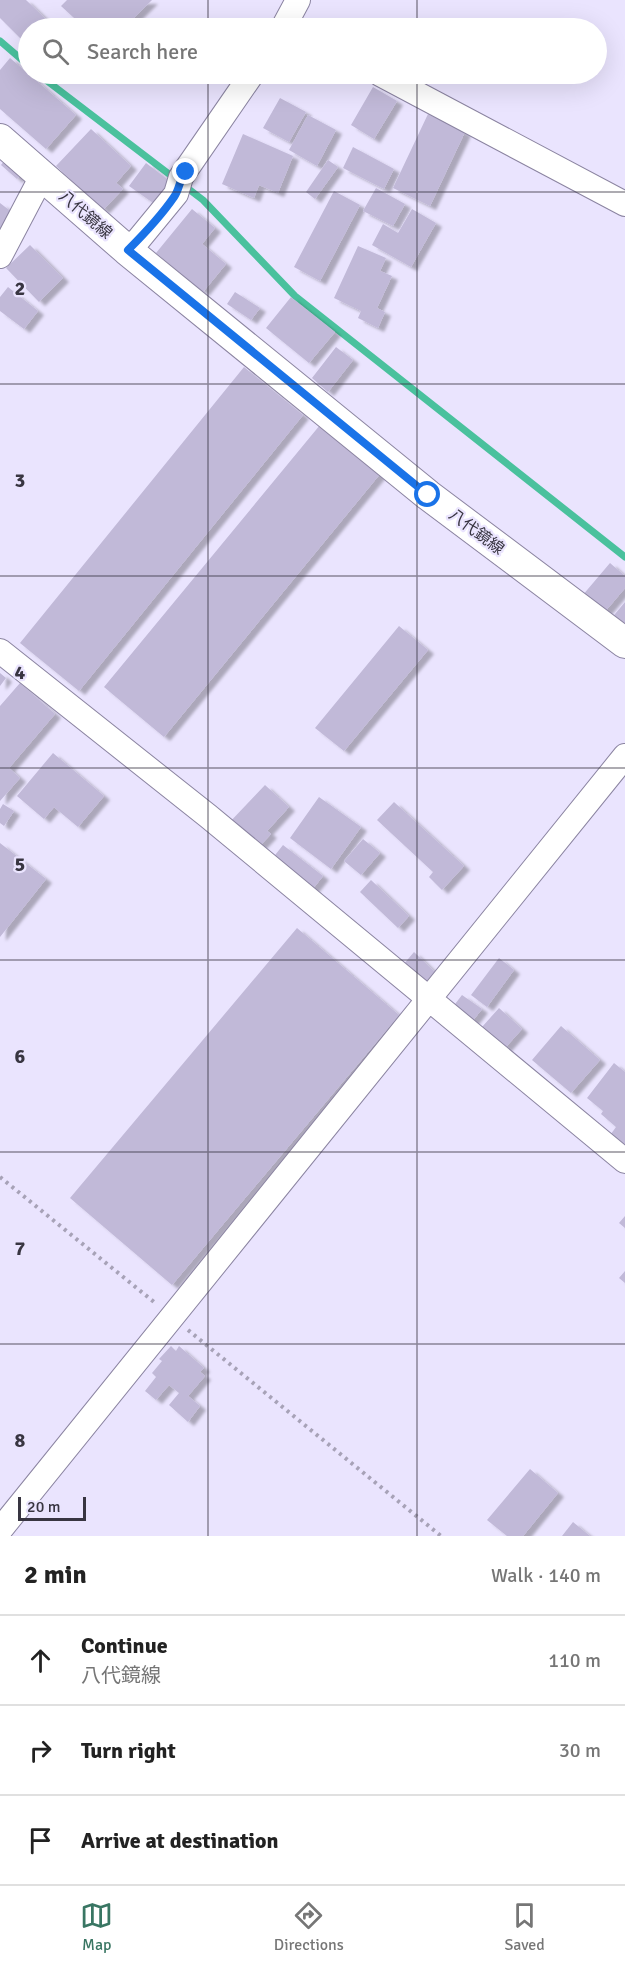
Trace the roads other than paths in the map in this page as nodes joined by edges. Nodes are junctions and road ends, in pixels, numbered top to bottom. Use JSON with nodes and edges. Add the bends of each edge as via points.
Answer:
{"nodes":[{"id":1,"x":298,"y":0,"type":"edge"},
{"id":2,"x":291,"y":18,"type":"edge"},
{"id":3,"x":245,"y":84,"type":"edge"},
{"id":4,"x":399,"y":84,"type":"edge"},
{"id":5,"x":0,"y":139,"type":"edge"},
{"id":6,"x":42,"y":176,"type":"junction"},
{"id":7,"x":625,"y":204,"type":"edge"},
{"id":8,"x":128,"y":250,"type":"junction"},
{"id":9,"x":0,"y":256,"type":"edge"},
{"id":10,"x":625,"y":643,"type":"edge"},
{"id":11,"x":0,"y":651,"type":"edge"},
{"id":12,"x":625,"y":756,"type":"edge"},
{"id":13,"x":428,"y":998,"type":"junction"},
{"id":14,"x":625,"y":1161,"type":"edge"},
{"id":15,"x":0,"y":1530,"type":"edge"}],
"edges":[{"from":1,"to":2,"type":"street"},
{"from":3,"to":8,"type":"street","via":[[179,186]]},
{"from":4,"to":7,"type":"street"},
{"from":5,"to":6,"type":"main road","name":"八代鏡線"},
{"from":6,"to":8,"type":"main road","name":"八代鏡線"},
{"from":6,"to":9,"type":"street"},
{"from":8,"to":10,"type":"main road","name":"八代鏡線","via":[[428,495]]},
{"from":11,"to":13,"type":"street"},
{"from":12,"to":13,"type":"street"},
{"from":13,"to":14,"type":"street"},
{"from":13,"to":15,"type":"street"}]}
